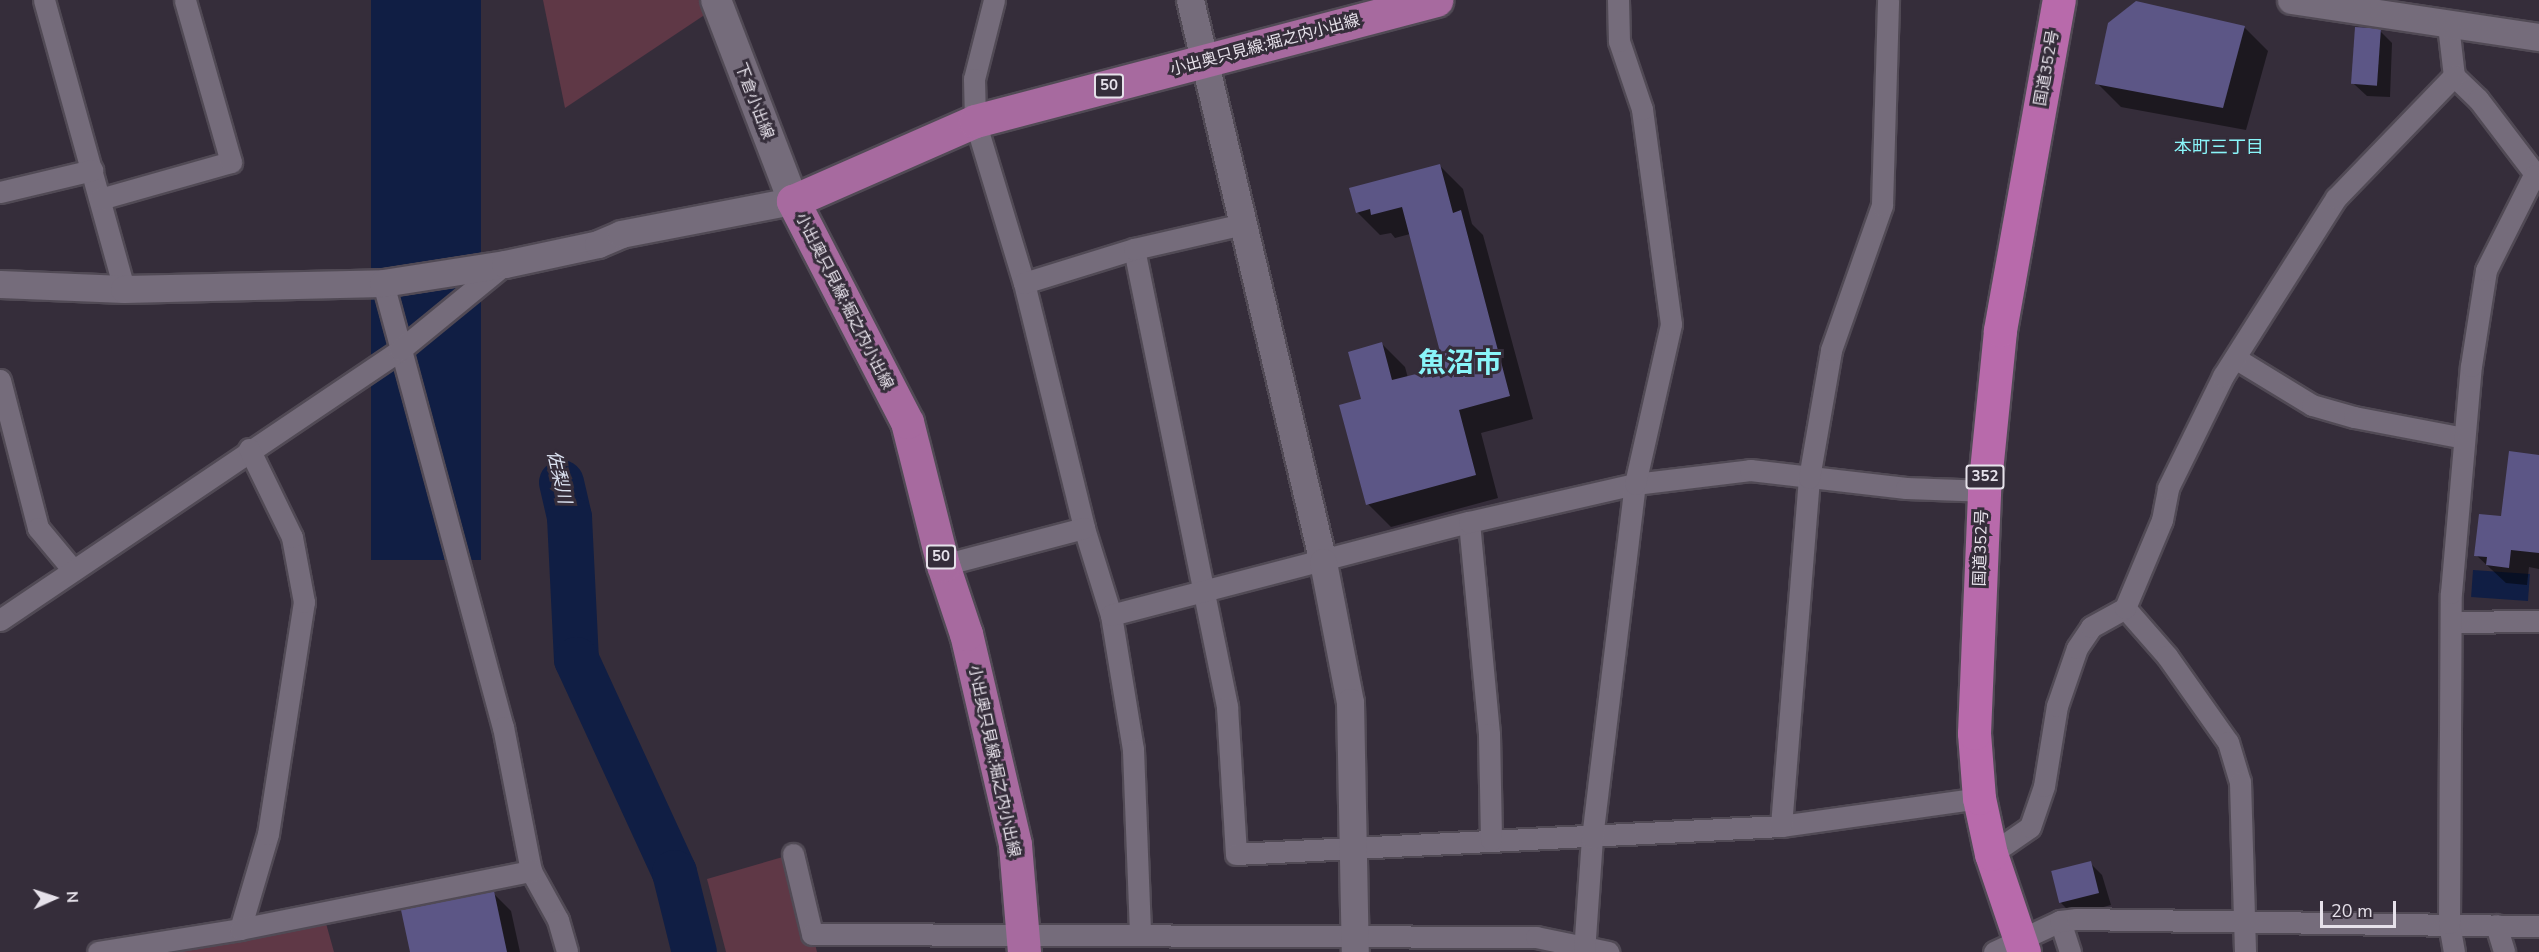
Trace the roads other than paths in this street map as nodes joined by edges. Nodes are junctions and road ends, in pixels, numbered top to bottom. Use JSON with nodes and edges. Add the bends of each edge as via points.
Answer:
{"nodes":[{"id":1,"x":44,"y":0,"type":"edge"},
{"id":2,"x":185,"y":0,"type":"edge"},
{"id":3,"x":716,"y":0,"type":"edge"},
{"id":4,"x":994,"y":0,"type":"edge"},
{"id":5,"x":1190,"y":0,"type":"edge"},
{"id":6,"x":1436,"y":0,"type":"edge"},
{"id":7,"x":1618,"y":0,"type":"edge"},
{"id":8,"x":1888,"y":0,"type":"edge"},
{"id":9,"x":2059,"y":0,"type":"edge"},
{"id":10,"x":2291,"y":0,"type":"edge"},
{"id":11,"x":2448,"y":25,"type":"junction"},
{"id":12,"x":2539,"y":37,"type":"edge"},
{"id":13,"x":1202,"y":61,"type":"junction"},
{"id":14,"x":2454,"y":76,"type":"junction"},
{"id":15,"x":975,"y":121,"type":"junction"},
{"id":16,"x":92,"y":170,"type":"junction"},
{"id":17,"x":2536,"y":177,"type":"edge"},
{"id":18,"x":0,"y":192,"type":"edge"},
{"id":19,"x":100,"y":199,"type":"junction"},
{"id":20,"x":793,"y":201,"type":"junction"},
{"id":21,"x":1243,"y":224,"type":"junction"},
{"id":22,"x":1134,"y":249,"type":"junction"},
{"id":23,"x":505,"y":264,"type":"junction"},
{"id":24,"x":383,"y":283,"type":"junction"},
{"id":25,"x":1024,"y":283,"type":"junction"},
{"id":26,"x":0,"y":284,"type":"edge"},
{"id":27,"x":124,"y":289,"type":"junction"},
{"id":28,"x":400,"y":350,"type":"junction"},
{"id":29,"x":2235,"y":358,"type":"junction"},
{"id":30,"x":0,"y":380,"type":"edge"},
{"id":31,"x":2464,"y":438,"type":"junction"},
{"id":32,"x":249,"y":449,"type":"junction"},
{"id":33,"x":1809,"y":478,"type":"junction"},
{"id":34,"x":1635,"y":484,"type":"junction"},
{"id":35,"x":1984,"y":491,"type":"junction"},
{"id":36,"x":1470,"y":522,"type":"junction"},
{"id":37,"x":1084,"y":528,"type":"junction"},
{"id":38,"x":1323,"y":562,"type":"junction"},
{"id":39,"x":944,"y":565,"type":"junction"},
{"id":40,"x":73,"y":570,"type":"junction"},
{"id":41,"x":1203,"y":591,"type":"junction"},
{"id":42,"x":2125,"y":609,"type":"junction"},
{"id":43,"x":1111,"y":615,"type":"junction"},
{"id":44,"x":0,"y":620,"type":"edge"},
{"id":45,"x":2539,"y":621,"type":"edge"},
{"id":46,"x":2453,"y":622,"type":"junction"},
{"id":47,"x":1979,"y":798,"type":"junction"},
{"id":48,"x":1781,"y":826,"type":"junction"},
{"id":49,"x":1592,"y":838,"type":"junction"},
{"id":50,"x":1491,"y":840,"type":"junction"},
{"id":51,"x":1355,"y":848,"type":"junction"},
{"id":52,"x":793,"y":854,"type":"dead end"},
{"id":53,"x":1991,"y":854,"type":"junction"},
{"id":54,"x":531,"y":871,"type":"junction"},
{"id":55,"x":2246,"y":920,"type":"junction"},
{"id":56,"x":2060,"y":921,"type":"junction"},
{"id":57,"x":2449,"y":923,"type":"junction"},
{"id":58,"x":2496,"y":925,"type":"junction"},
{"id":59,"x":2539,"y":926,"type":"edge"},
{"id":60,"x":240,"y":929,"type":"junction"},
{"id":61,"x":1140,"y":933,"type":"junction"},
{"id":62,"x":1023,"y":944,"type":"edge"},
{"id":63,"x":1355,"y":945,"type":"edge"},
{"id":64,"x":2013,"y":948,"type":"edge"},
{"id":65,"x":1584,"y":949,"type":"edge"},
{"id":66,"x":98,"y":952,"type":"edge"},
{"id":67,"x":567,"y":952,"type":"edge"},
{"id":68,"x":1608,"y":952,"type":"edge"},
{"id":69,"x":2070,"y":952,"type":"edge"},
{"id":70,"x":2245,"y":952,"type":"edge"},
{"id":71,"x":2454,"y":952,"type":"edge"},
{"id":72,"x":2504,"y":952,"type":"edge"}],
"edges":[{"from":1,"to":16,"type":"street"},
{"from":2,"to":19,"type":"street","via":[[231,162]]},
{"from":3,"to":20,"type":"main road","name":"下倉小出線"},
{"from":4,"to":15,"type":"street","via":[[974,79]]},
{"from":5,"to":13,"type":"street"},
{"from":6,"to":13,"type":"main road","name":"小出奥只見線;堀之内小出線","number":"50"},
{"from":7,"to":34,"type":"street","via":[[1618,41],[1642,109],[1671,324]]},
{"from":8,"to":33,"type":"street","via":[[1882,204],[1831,350]]},
{"from":9,"to":35,"type":"highway","name":"国道352号","number":"352","via":[[2000,330]]},
{"from":10,"to":11,"type":"street"},
{"from":11,"to":12,"type":"street"},
{"from":11,"to":14,"type":"street"},
{"from":13,"to":15,"type":"main road","name":"小出奥只見線;堀之内小出線","number":"50"},
{"from":13,"to":21,"type":"street"},
{"from":14,"to":17,"type":"street","via":[[2478,99]]},
{"from":14,"to":29,"type":"street","via":[[2336,198]]},
{"from":15,"to":20,"type":"main road","name":"小出奥只見線;堀之内小出線","number":"50"},
{"from":15,"to":25,"type":"street"},
{"from":16,"to":18,"type":"street"},
{"from":16,"to":19,"type":"street"},
{"from":17,"to":31,"type":"street","via":[[2486,270]]},
{"from":19,"to":27,"type":"street"},
{"from":20,"to":23,"type":"street","via":[[621,234],[598,244]]},
{"from":20,"to":39,"type":"main road","name":"小出奥只見線;堀之内小出線","number":"50","via":[[907,422]]},
{"from":21,"to":22,"type":"street"},
{"from":21,"to":38,"type":"street"},
{"from":22,"to":25,"type":"street"},
{"from":22,"to":41,"type":"street"},
{"from":23,"to":24,"type":"street"},
{"from":23,"to":28,"type":"street"},
{"from":24,"to":27,"type":"street"},
{"from":24,"to":28,"type":"street"},
{"from":25,"to":37,"type":"street"},
{"from":26,"to":27,"type":"street"},
{"from":28,"to":32,"type":"street"},
{"from":28,"to":54,"type":"street","via":[[503,727]]},
{"from":29,"to":31,"type":"street","via":[[2312,405]]},
{"from":29,"to":42,"type":"street","via":[[2168,488],[2162,520]]},
{"from":30,"to":40,"type":"street","via":[[38,528]]},
{"from":31,"to":46,"type":"street","via":[[2451,593]]},
{"from":32,"to":40,"type":"street"},
{"from":32,"to":60,"type":"street","via":[[292,537],[304,602],[268,834]]},
{"from":33,"to":34,"type":"street","via":[[1750,470]]},
{"from":33,"to":35,"type":"street"},
{"from":33,"to":48,"type":"street"},
{"from":34,"to":36,"type":"street"},
{"from":34,"to":49,"type":"street"},
{"from":35,"to":47,"type":"highway","name":"国道352号","number":"352","via":[[1974,733]]},
{"from":36,"to":38,"type":"street"},
{"from":36,"to":50,"type":"street","via":[[1490,734]]},
{"from":37,"to":39,"type":"street"},
{"from":37,"to":43,"type":"street"},
{"from":38,"to":41,"type":"street"},
{"from":38,"to":51,"type":"street","via":[[1350,702]]},
{"from":39,"to":62,"type":"main road","name":"小出奥只見線;堀之内小出線","number":"50","via":[[966,634],[1015,844]]},
{"from":40,"to":44,"type":"street"},
{"from":41,"to":43,"type":"street"},
{"from":41,"to":51,"type":"street","via":[[1227,707],[1236,854]]},
{"from":42,"to":53,"type":"street","via":[[2091,627],[2077,648],[2057,706],[2044,786],[2030,827]]},
{"from":42,"to":55,"type":"street","via":[[2167,656],[2228,742],[2240,782]]},
{"from":43,"to":61,"type":"street","via":[[1133,750]]},
{"from":45,"to":46,"type":"street"},
{"from":46,"to":57,"type":"street","via":[[2449,676]]},
{"from":47,"to":48,"type":"street"},
{"from":47,"to":53,"type":"highway","name":"国道352号","number":"352"},
{"from":48,"to":49,"type":"street"},
{"from":49,"to":50,"type":"street"},
{"from":49,"to":65,"type":"street"},
{"from":50,"to":51,"type":"street"},
{"from":51,"to":63,"type":"street"},
{"from":52,"to":62,"type":"street","via":[[812,934]]},
{"from":53,"to":64,"type":"highway","name":"国道352号","number":"352"},
{"from":54,"to":60,"type":"street"},
{"from":54,"to":67,"type":"street","via":[[558,920]]},
{"from":55,"to":56,"type":"street"},
{"from":55,"to":57,"type":"street"},
{"from":55,"to":70,"type":"street"},
{"from":56,"to":64,"type":"street"},
{"from":56,"to":69,"type":"street"},
{"from":57,"to":58,"type":"street"},
{"from":57,"to":71,"type":"street"},
{"from":58,"to":59,"type":"street"},
{"from":58,"to":72,"type":"street"},
{"from":60,"to":66,"type":"street"},
{"from":61,"to":62,"type":"street"},
{"from":61,"to":63,"type":"street"},
{"from":63,"to":65,"type":"street","via":[[1536,937]]},
{"from":65,"to":68,"type":"street"}]}
